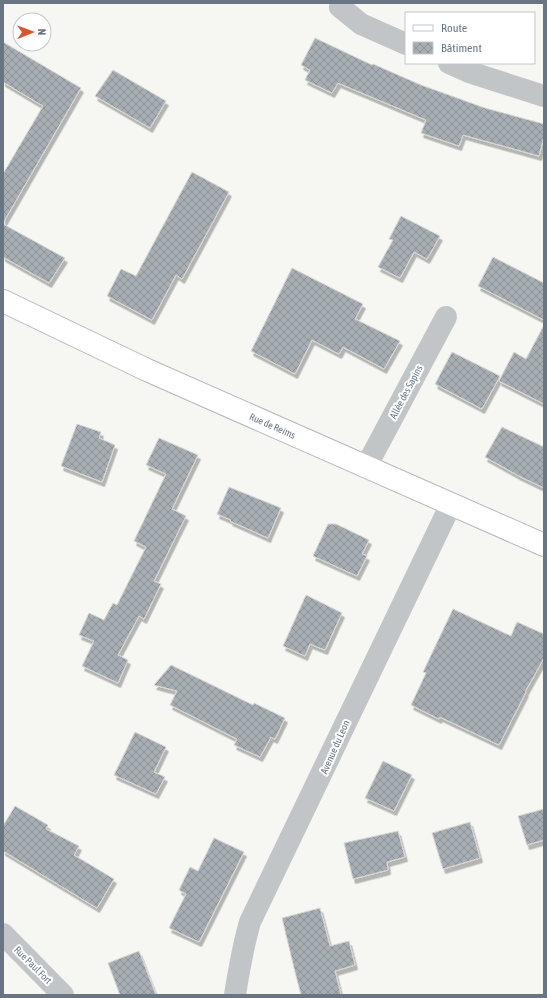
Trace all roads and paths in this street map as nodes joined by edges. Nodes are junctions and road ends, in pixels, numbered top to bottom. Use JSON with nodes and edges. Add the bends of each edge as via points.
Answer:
{"nodes":[{"id":1,"x":340,"y":3,"type":"edge"},
{"id":2,"x":405,"y":44,"type":"edge"},
{"id":3,"x":451,"y":64,"type":"edge"},
{"id":4,"x":544,"y":96,"type":"edge"},
{"id":5,"x":3,"y":300,"type":"edge"},
{"id":6,"x":446,"y":316,"type":"dead end"},
{"id":7,"x":366,"y":467,"type":"junction"},
{"id":8,"x":451,"y":504,"type":"junction"},
{"id":9,"x":544,"y":545,"type":"edge"},
{"id":10,"x":3,"y":934,"type":"edge"},
{"id":11,"x":63,"y":995,"type":"edge"},
{"id":12,"x":235,"y":995,"type":"edge"}],
"edges":[{"from":1,"to":2,"type":"street","via":[[340,7],[361,24]]},
{"from":3,"to":4,"type":"street"},
{"from":5,"to":7,"type":"main road","name":"Rue de Reims","via":[[147,370]]},
{"from":6,"to":7,"type":"street","name":"Allée des Sapins"},
{"from":7,"to":8,"type":"main road","name":"Rue de Reims"},
{"from":8,"to":9,"type":"main road","name":"Rue de Reims"},
{"from":8,"to":12,"type":"street","name":"Avenue du Leon","via":[[250,922]]},
{"from":10,"to":11,"type":"street","name":"Rue Paul Fort"}]}
